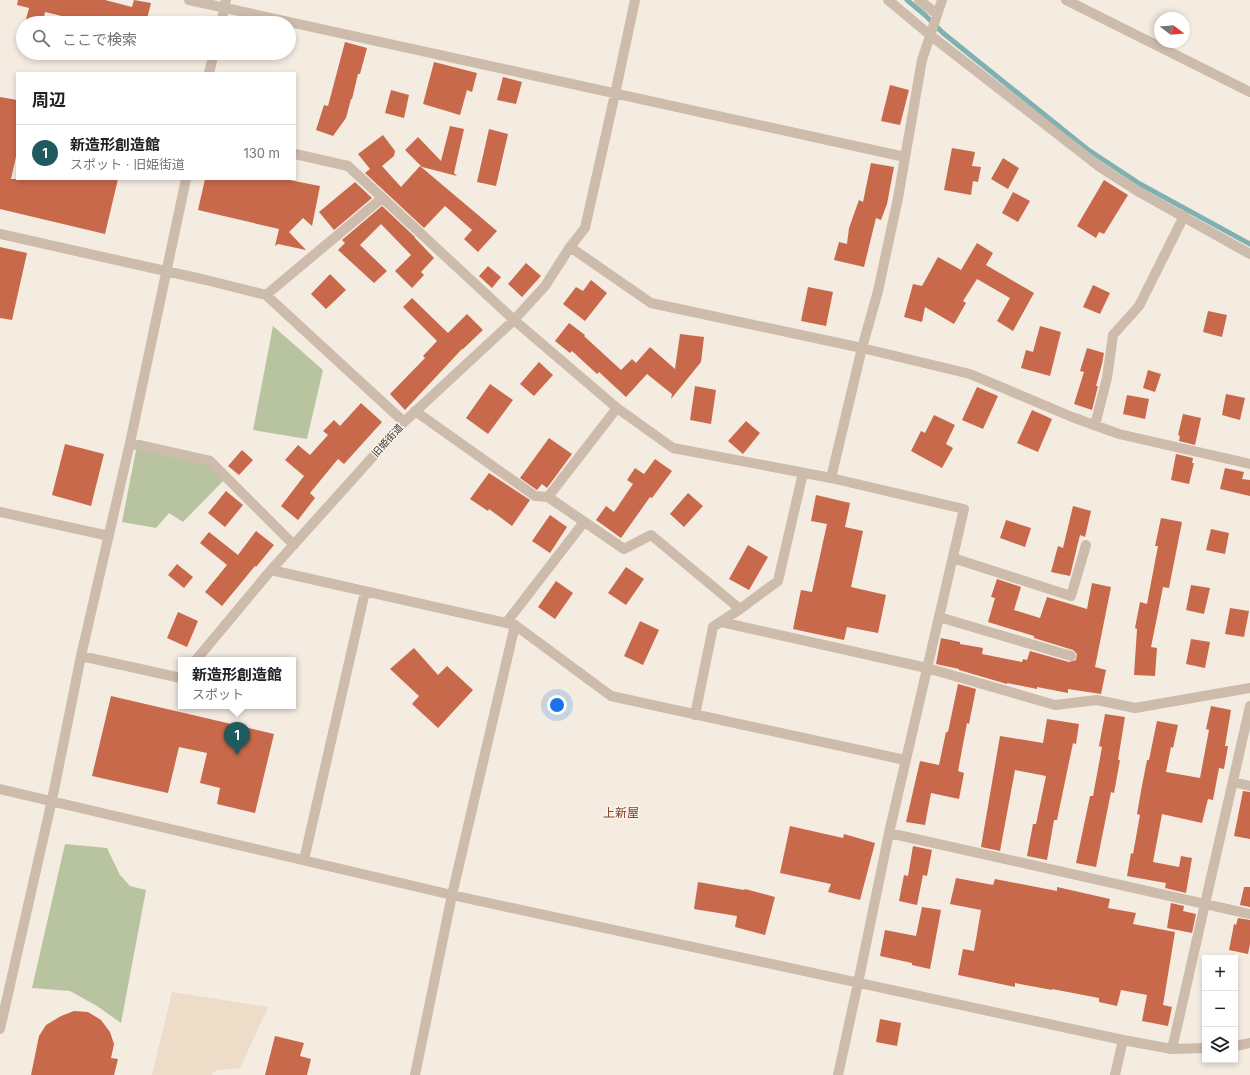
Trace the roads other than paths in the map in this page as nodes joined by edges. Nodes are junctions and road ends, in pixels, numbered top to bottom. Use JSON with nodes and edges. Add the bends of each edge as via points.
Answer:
{"nodes":[{"id":1,"x":189,"y":0,"type":"edge"},
{"id":2,"x":635,"y":0,"type":"edge"},
{"id":3,"x":888,"y":0,"type":"edge"},
{"id":4,"x":919,"y":0,"type":"edge"},
{"id":5,"x":942,"y":0,"type":"edge"},
{"id":6,"x":1066,"y":0,"type":"edge"},
{"id":7,"x":225,"y":4,"type":"edge"},
{"id":8,"x":937,"y":14,"type":"junction"},
{"id":9,"x":222,"y":16,"type":"edge"},
{"id":10,"x":277,"y":16,"type":"edge"},
{"id":11,"x":296,"y":20,"type":"edge"},
{"id":12,"x":930,"y":35,"type":"junction"},
{"id":13,"x":212,"y":60,"type":"edge"},
{"id":14,"x":209,"y":72,"type":"edge"},
{"id":15,"x":1250,"y":92,"type":"edge"},
{"id":16,"x":615,"y":94,"type":"junction"},
{"id":17,"x":296,"y":154,"type":"edge"},
{"id":18,"x":905,"y":157,"type":"junction"},
{"id":19,"x":186,"y":180,"type":"edge"},
{"id":20,"x":382,"y":198,"type":"junction"},
{"id":21,"x":1184,"y":216,"type":"junction"},
{"id":22,"x":0,"y":234,"type":"edge"},
{"id":23,"x":570,"y":247,"type":"junction"},
{"id":24,"x":1250,"y":254,"type":"edge"},
{"id":25,"x":166,"y":271,"type":"junction"},
{"id":26,"x":266,"y":295,"type":"junction"},
{"id":27,"x":514,"y":320,"type":"junction"},
{"id":28,"x":862,"y":348,"type":"junction"},
{"id":29,"x":617,"y":408,"type":"junction"},
{"id":30,"x":415,"y":411,"type":"junction"},
{"id":31,"x":404,"y":422,"type":"junction"},
{"id":32,"x":1095,"y":425,"type":"junction"},
{"id":33,"x":130,"y":443,"type":"junction"},
{"id":34,"x":1250,"y":464,"type":"edge"},
{"id":35,"x":803,"y":473,"type":"junction"},
{"id":36,"x":831,"y":478,"type":"junction"},
{"id":37,"x":548,"y":497,"type":"junction"},
{"id":38,"x":0,"y":512,"type":"edge"},
{"id":39,"x":584,"y":522,"type":"junction"},
{"id":40,"x":109,"y":536,"type":"junction"},
{"id":41,"x":294,"y":545,"type":"junction"},
{"id":42,"x":1086,"y":545,"type":"dead end"},
{"id":43,"x":953,"y":558,"type":"junction"},
{"id":44,"x":271,"y":570,"type":"junction"},
{"id":45,"x":366,"y":592,"type":"junction"},
{"id":46,"x":740,"y":609,"type":"junction"},
{"id":47,"x":939,"y":617,"type":"junction"},
{"id":48,"x":721,"y":622,"type":"junction"},
{"id":49,"x":511,"y":624,"type":"junction"},
{"id":50,"x":81,"y":656,"type":"junction"},
{"id":51,"x":1071,"y":656,"type":"dead end"},
{"id":52,"x":198,"y":657,"type":"edge"},
{"id":53,"x":927,"y":668,"type":"junction"},
{"id":54,"x":178,"y":677,"type":"edge"},
{"id":55,"x":1250,"y":688,"type":"edge"},
{"id":56,"x":1250,"y":706,"type":"edge"},
{"id":57,"x":695,"y":714,"type":"junction"},
{"id":58,"x":905,"y":760,"type":"junction"},
{"id":59,"x":1233,"y":782,"type":"junction"},
{"id":60,"x":1250,"y":786,"type":"edge"},
{"id":61,"x":0,"y":789,"type":"edge"},
{"id":62,"x":52,"y":800,"type":"junction"},
{"id":63,"x":889,"y":833,"type":"junction"},
{"id":64,"x":304,"y":860,"type":"junction"},
{"id":65,"x":452,"y":896,"type":"junction"},
{"id":66,"x":1205,"y":904,"type":"junction"},
{"id":67,"x":1250,"y":914,"type":"edge"},
{"id":68,"x":858,"y":983,"type":"junction"},
{"id":69,"x":0,"y":1029,"type":"edge"},
{"id":70,"x":1123,"y":1040,"type":"junction"},
{"id":71,"x":1250,"y":1043,"type":"edge"},
{"id":72,"x":1238,"y":1045,"type":"edge"},
{"id":73,"x":1202,"y":1048,"type":"edge"},
{"id":74,"x":1172,"y":1049,"type":"junction"},
{"id":75,"x":415,"y":1075,"type":"edge"},
{"id":76,"x":838,"y":1075,"type":"edge"},
{"id":77,"x":1115,"y":1075,"type":"edge"}],
"edges":[{"from":1,"to":7,"type":"street"},
{"from":2,"to":16,"type":"street"},
{"from":3,"to":12,"type":"street"},
{"from":4,"to":8,"type":"street"},
{"from":5,"to":8,"type":"street"},
{"from":6,"to":15,"type":"street"},
{"from":7,"to":9,"type":"street"},
{"from":7,"to":10,"type":"street"},
{"from":8,"to":12,"type":"street"},
{"from":11,"to":16,"type":"street"},
{"from":12,"to":18,"type":"street","via":[[922,60]]},
{"from":12,"to":21,"type":"street","via":[[1100,167]]},
{"from":13,"to":14,"type":"street"},
{"from":16,"to":18,"type":"street"},
{"from":16,"to":23,"type":"street","name":"旧姫街道","via":[[585,228]]},
{"from":17,"to":20,"type":"street","via":[[348,166]]},
{"from":18,"to":28,"type":"street","via":[[879,283]]},
{"from":19,"to":25,"type":"street"},
{"from":20,"to":26,"type":"street"},
{"from":20,"to":27,"type":"street"},
{"from":21,"to":24,"type":"street"},
{"from":21,"to":32,"type":"street","via":[[1139,306],[1113,336],[1107,378]]},
{"from":22,"to":25,"type":"street"},
{"from":23,"to":27,"type":"street","name":"旧姫街道","via":[[546,286]]},
{"from":23,"to":28,"type":"street","via":[[651,303]]},
{"from":25,"to":26,"type":"street"},
{"from":25,"to":33,"type":"street"},
{"from":26,"to":31,"type":"street"},
{"from":27,"to":29,"type":"street"},
{"from":27,"to":30,"type":"street","name":"旧姫街道"},
{"from":28,"to":32,"type":"street","via":[[970,374]]},
{"from":28,"to":36,"type":"street"},
{"from":29,"to":35,"type":"street","via":[[673,448]]},
{"from":29,"to":37,"type":"street"},
{"from":30,"to":31,"type":"street","name":"旧姫街道"},
{"from":30,"to":37,"type":"street","via":[[535,496]]},
{"from":31,"to":41,"type":"street","name":"旧姫街道"},
{"from":32,"to":34,"type":"street","via":[[1119,434]]},
{"from":33,"to":40,"type":"street"},
{"from":33,"to":41,"type":"street","via":[[210,462]]},
{"from":35,"to":36,"type":"street"},
{"from":35,"to":46,"type":"street","via":[[778,581]]},
{"from":36,"to":43,"type":"street","via":[[964,510]]},
{"from":37,"to":39,"type":"street"},
{"from":38,"to":40,"type":"street"},
{"from":39,"to":46,"type":"street","via":[[624,550],[651,535]]},
{"from":39,"to":49,"type":"street"},
{"from":40,"to":50,"type":"street"},
{"from":41,"to":44,"type":"street","name":"旧姫街道"},
{"from":42,"to":43,"type":"street","via":[[1071,596]]},
{"from":43,"to":47,"type":"street"},
{"from":44,"to":45,"type":"street"},
{"from":44,"to":52,"type":"street","name":"旧姫街道"},
{"from":45,"to":49,"type":"street"},
{"from":45,"to":64,"type":"street"},
{"from":46,"to":48,"type":"street"},
{"from":47,"to":51,"type":"street"},
{"from":47,"to":53,"type":"street"},
{"from":48,"to":53,"type":"street"},
{"from":48,"to":57,"type":"street","via":[[713,627]]},
{"from":49,"to":57,"type":"street","via":[[611,696]]},
{"from":49,"to":65,"type":"street"},
{"from":50,"to":54,"type":"street"},
{"from":50,"to":62,"type":"street"},
{"from":53,"to":55,"type":"street","via":[[1055,705],[1097,700],[1135,708]]},
{"from":53,"to":58,"type":"street"},
{"from":56,"to":59,"type":"street"},
{"from":57,"to":58,"type":"street"},
{"from":58,"to":63,"type":"street"},
{"from":59,"to":60,"type":"street"},
{"from":59,"to":66,"type":"street"},
{"from":61,"to":62,"type":"street"},
{"from":62,"to":64,"type":"street"},
{"from":62,"to":69,"type":"street"},
{"from":63,"to":66,"type":"street"},
{"from":63,"to":68,"type":"street"},
{"from":64,"to":65,"type":"street"},
{"from":65,"to":68,"type":"street"},
{"from":65,"to":75,"type":"street"},
{"from":66,"to":67,"type":"street"},
{"from":66,"to":74,"type":"street"},
{"from":68,"to":70,"type":"street"},
{"from":68,"to":76,"type":"street"},
{"from":70,"to":74,"type":"street"},
{"from":70,"to":77,"type":"street"},
{"from":71,"to":72,"type":"street"},
{"from":73,"to":74,"type":"street"}]}
